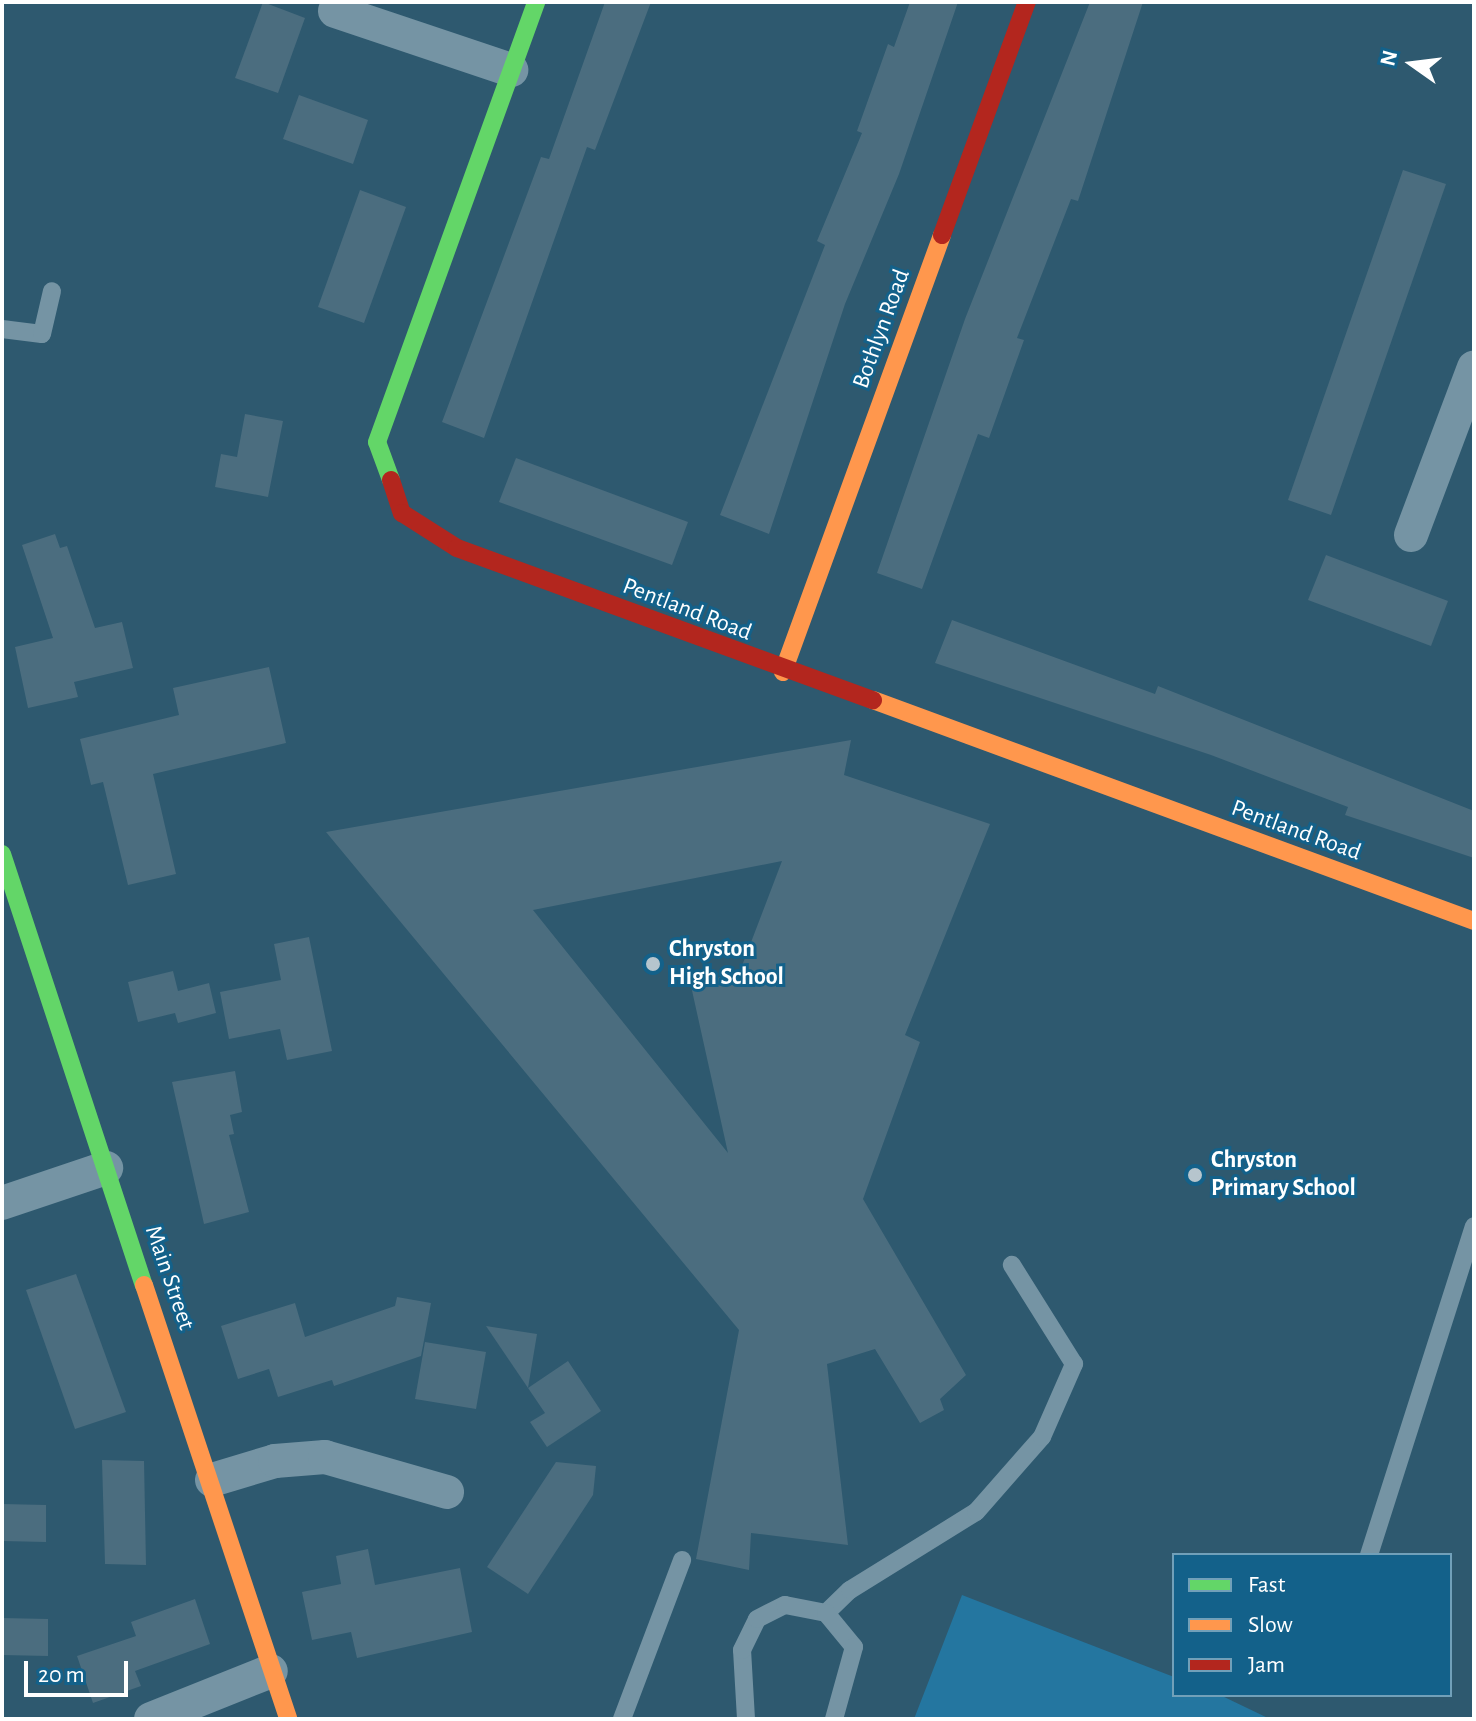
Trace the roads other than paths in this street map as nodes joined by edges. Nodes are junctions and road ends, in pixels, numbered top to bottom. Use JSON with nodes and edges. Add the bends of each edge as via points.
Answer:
{"nodes":[{"id":1,"x":536,"y":2,"type":"edge"},
{"id":2,"x":1027,"y":2,"type":"edge"},
{"id":3,"x":335,"y":11,"type":"dead end"},
{"id":4,"x":511,"y":70,"type":"junction"},
{"id":5,"x":52,"y":291,"type":"dead end"},
{"id":6,"x":2,"y":329,"type":"edge"},
{"id":7,"x":1470,"y":389,"type":"edge"},
{"id":8,"x":1411,"y":535,"type":"dead end"},
{"id":9,"x":783,"y":672,"type":"junction"},
{"id":10,"x":2,"y":854,"type":"edge"},
{"id":11,"x":1474,"y":921,"type":"edge"},
{"id":12,"x":106,"y":1168,"type":"junction"},
{"id":13,"x":2,"y":1203,"type":"edge"},
{"id":14,"x":1474,"y":1226,"type":"edge"},
{"id":15,"x":1012,"y":1265,"type":"dead end"},
{"id":16,"x":212,"y":1480,"type":"junction"},
{"id":17,"x":447,"y":1492,"type":"dead end"},
{"id":18,"x":1370,"y":1553,"type":"edge"},
{"id":19,"x":682,"y":1560,"type":"dead end"},
{"id":20,"x":826,"y":1613,"type":"junction"},
{"id":21,"x":271,"y":1671,"type":"junction"},
{"id":22,"x":151,"y":1719,"type":"edge"},
{"id":23,"x":288,"y":1719,"type":"edge"},
{"id":24,"x":622,"y":1719,"type":"edge"},
{"id":25,"x":746,"y":1719,"type":"edge"},
{"id":26,"x":834,"y":1719,"type":"edge"}],
"edges":[{"from":1,"to":4,"type":"street","name":"Pentland Road"},
{"from":2,"to":9,"type":"street","name":"Bothlyn Road"},
{"from":3,"to":4,"type":"street"},
{"from":4,"to":9,"type":"street","name":"Pentland Road","via":[[377,442],[402,513],[457,548]]},
{"from":5,"to":6,"type":"lane","via":[[42,334]]},
{"from":7,"to":8,"type":"street"},
{"from":9,"to":11,"type":"street","name":"Pentland Road"},
{"from":10,"to":12,"type":"street","name":"Main Street"},
{"from":12,"to":13,"type":"street"},
{"from":12,"to":16,"type":"street","name":"Main Street"},
{"from":14,"to":18,"type":"lane"},
{"from":15,"to":20,"type":"lane","via":[[1074,1364],[1042,1437],[976,1512],[850,1590]]},
{"from":16,"to":17,"type":"street","via":[[275,1461],[325,1457]]},
{"from":16,"to":21,"type":"street","name":"Main Street"},
{"from":19,"to":24,"type":"lane"},
{"from":20,"to":25,"type":"lane","via":[[785,1605],[757,1619],[742,1650]]},
{"from":20,"to":26,"type":"lane","via":[[854,1647]]},
{"from":21,"to":22,"type":"street"},
{"from":21,"to":23,"type":"street","name":"Main Street"}]}
